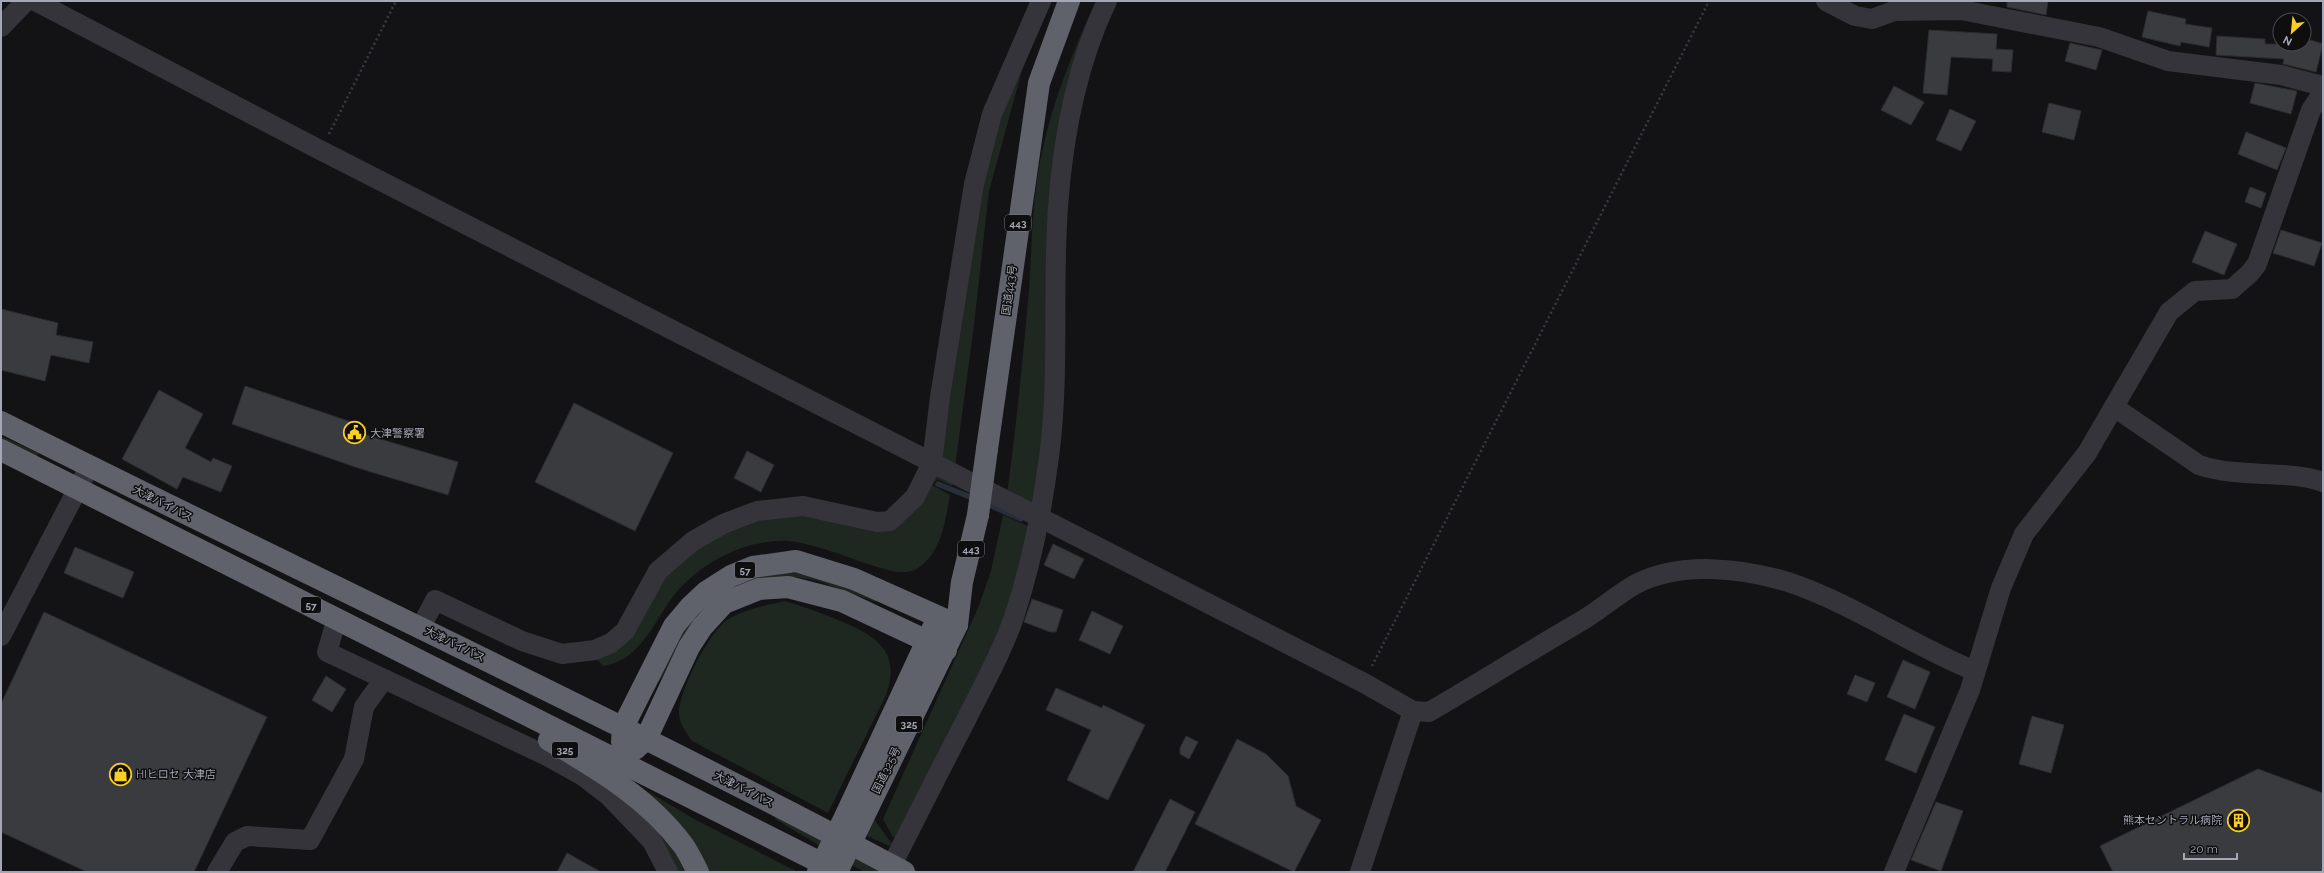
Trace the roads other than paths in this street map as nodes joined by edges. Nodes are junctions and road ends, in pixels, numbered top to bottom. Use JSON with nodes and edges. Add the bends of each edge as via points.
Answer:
{"nodes":[{"id":1,"x":26,"y":1,"type":"edge"},
{"id":2,"x":35,"y":1,"type":"edge"},
{"id":3,"x":1041,"y":1,"type":"edge"},
{"id":4,"x":1069,"y":1,"type":"edge"},
{"id":5,"x":1107,"y":1,"type":"edge"},
{"id":6,"x":1826,"y":1,"type":"edge"},
{"id":7,"x":1895,"y":6,"type":"edge"},
{"id":8,"x":1,"y":27,"type":"edge"},
{"id":9,"x":2323,"y":86,"type":"edge"},
{"id":10,"x":2323,"y":92,"type":"edge"},
{"id":11,"x":2114,"y":407,"type":"junction"},
{"id":12,"x":1,"y":422,"type":"edge"},
{"id":13,"x":1,"y":450,"type":"edge"},
{"id":14,"x":932,"y":463,"type":"junction"},
{"id":15,"x":89,"y":467,"type":"junction"},
{"id":16,"x":2323,"y":482,"type":"edge"},
{"id":17,"x":77,"y":489,"type":"junction"},
{"id":18,"x":1040,"y":518,"type":"junction"},
{"id":19,"x":337,"y":618,"type":"junction"},
{"id":20,"x":947,"y":620,"type":"junction"},
{"id":21,"x":421,"y":627,"type":"junction"},
{"id":22,"x":1,"y":636,"type":"edge"},
{"id":23,"x":937,"y":645,"type":"junction"},
{"id":24,"x":409,"y":655,"type":"junction"},
{"id":25,"x":1975,"y":671,"type":"junction"},
{"id":26,"x":384,"y":679,"type":"junction"},
{"id":27,"x":1413,"y":711,"type":"junction"},
{"id":28,"x":623,"y":727,"type":"junction"},
{"id":29,"x":646,"y":739,"type":"junction"},
{"id":30,"x":621,"y":762,"type":"junction"},
{"id":31,"x":853,"y":819,"type":"junction"},
{"id":32,"x":898,"y":869,"type":"edge"},
{"id":33,"x":217,"y":872,"type":"edge"},
{"id":34,"x":668,"y":872,"type":"edge"},
{"id":35,"x":698,"y":872,"type":"edge"},
{"id":36,"x":818,"y":872,"type":"edge"},
{"id":37,"x":838,"y":872,"type":"edge"},
{"id":38,"x":1360,"y":872,"type":"edge"},
{"id":39,"x":1894,"y":872,"type":"edge"}],
"edges":[{"from":1,"to":8,"type":"street"},
{"from":2,"to":14,"type":"street"},
{"from":3,"to":14,"type":"street","via":[[992,114],[974,184]]},
{"from":4,"to":20,"type":"highway","name":"国道443号","number":"443","bridge":true,"via":[[1039,83],[978,515],[962,582]]},
{"from":5,"to":18,"type":"street","via":[[1088,42],[1065,142],[1058,209],[1054,400]]},
{"from":6,"to":7,"type":"street","via":[[1854,16],[1872,19]]},
{"from":7,"to":9,"type":"street","via":[[1960,10],[2099,37],[2168,61],[2281,75]]},
{"from":10,"to":11,"type":"street","via":[[2311,110],[2257,264],[2232,289],[2195,291],[2169,312]]},
{"from":11,"to":16,"type":"street","via":[[2199,466],[2241,474],[2299,476]]},
{"from":11,"to":25,"type":"street","via":[[2086,453],[2024,534],[2001,588]]},
{"from":12,"to":15,"type":"highway","name":"大津バイパス","number":"57"},
{"from":13,"to":17,"type":"highway","number":"57"},
{"from":14,"to":18,"type":"street"},
{"from":14,"to":21,"type":"street","via":[[915,497],[890,520],[877,522],[803,506],[757,511],[709,531],[658,571],[625,631],[611,643],[595,650],[562,654],[522,641],[435,600]]},
{"from":15,"to":17,"type":"street"},
{"from":15,"to":21,"type":"highway","name":"大津バイパス","number":"57"},
{"from":17,"to":19,"type":"highway","number":"57"},
{"from":17,"to":22,"type":"street"},
{"from":18,"to":27,"type":"street","via":[[1364,683]]},
{"from":18,"to":32,"type":"street","via":[[1014,618]]},
{"from":19,"to":24,"type":"highway","number":"57"},
{"from":19,"to":26,"type":"street","via":[[327,652]]},
{"from":20,"to":23,"type":"highway","name":"国道443号","number":"443"},
{"from":20,"to":28,"type":"highway","number":"57","via":[[854,579],[796,561],[753,567],[706,592],[674,626]]},
{"from":21,"to":28,"type":"highway","name":"大津バイパス","number":"57"},
{"from":23,"to":29,"type":"highway","number":"57","via":[[842,601],[788,587],[758,589],[724,603],[702,627],[688,647]]},
{"from":23,"to":31,"type":"highway","name":"国道325号","number":"325"},
{"from":24,"to":30,"type":"highway","number":"57"},
{"from":24,"to":35,"type":"highway","number":"325","via":[[429,679],[538,734],[606,774],[653,810],[684,846]]},
{"from":25,"to":27,"type":"street","via":[[1939,656],[1850,609],[1789,583],[1761,575],[1708,568],[1665,574],[1636,584],[1581,622],[1429,712]]},
{"from":25,"to":39,"type":"street","via":[[1970,690]]},
{"from":26,"to":33,"type":"street","via":[[364,707],[354,758],[310,840],[247,836],[235,842]]},
{"from":26,"to":34,"type":"street","via":[[548,756],[583,776],[610,796],[652,841]]},
{"from":27,"to":38,"type":"street"},
{"from":28,"to":29,"type":"highway","name":"大津バイパス","number":"57"},
{"from":28,"to":30,"type":"highway","number":"57"},
{"from":29,"to":30,"type":"highway","number":"57"},
{"from":29,"to":32,"type":"highway","name":"大津バイパス","number":"57"},
{"from":30,"to":37,"type":"highway","number":"57"},
{"from":31,"to":36,"type":"highway","name":"国道325号","number":"325","bridge":true},
{"from":31,"to":37,"type":"highway","name":"国道325号","number":"325","bridge":true}]}
